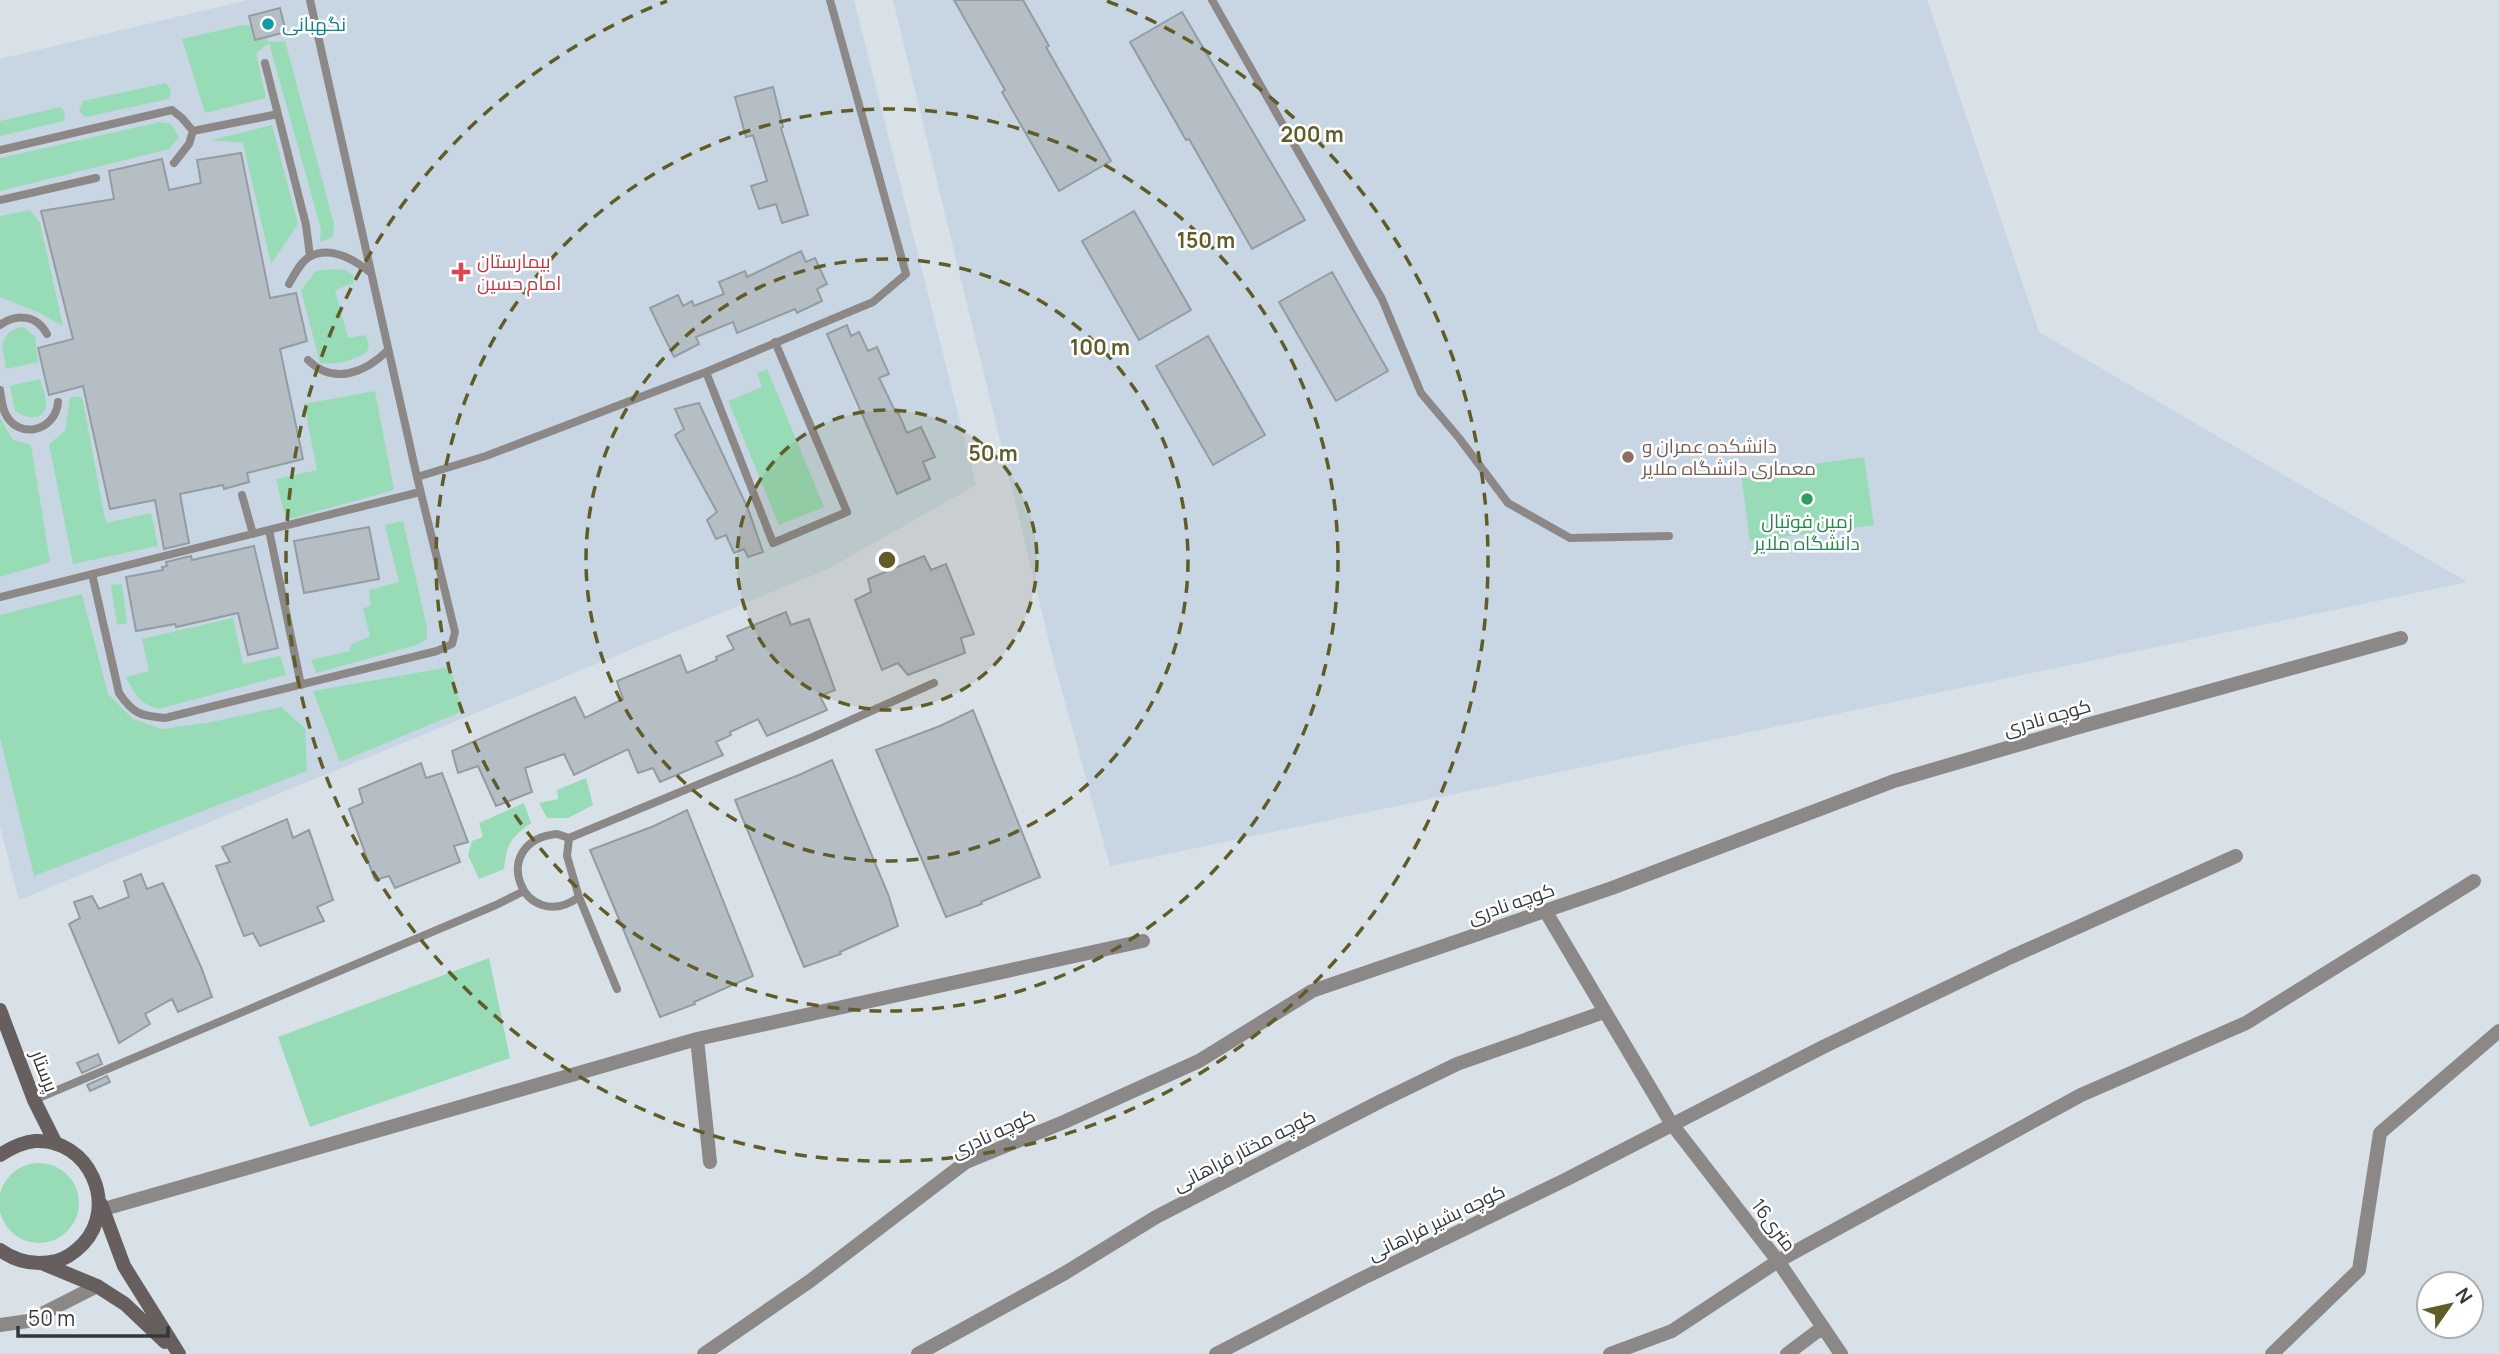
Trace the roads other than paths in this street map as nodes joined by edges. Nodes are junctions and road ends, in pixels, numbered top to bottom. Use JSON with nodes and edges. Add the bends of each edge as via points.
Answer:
{"nodes":[{"id":1,"x":310,"y":0,"type":"edge"},
{"id":2,"x":830,"y":0,"type":"edge"},
{"id":3,"x":1212,"y":0,"type":"edge"},
{"id":4,"x":265,"y":63,"type":"dead end"},
{"id":5,"x":278,"y":114,"type":"junction"},
{"id":6,"x":193,"y":131,"type":"junction"},
{"id":7,"x":0,"y":150,"type":"edge"},
{"id":8,"x":174,"y":163,"type":"dead end"},
{"id":9,"x":96,"y":178,"type":"dead end"},
{"id":10,"x":0,"y":200,"type":"edge"},
{"id":11,"x":310,"y":256,"type":"junction"},
{"id":12,"x":371,"y":273,"type":"junction"},
{"id":13,"x":289,"y":284,"type":"dead end"},
{"id":14,"x":0,"y":325,"type":"edge"},
{"id":15,"x":47,"y":334,"type":"dead end"},
{"id":16,"x":775,"y":342,"type":"junction"},
{"id":17,"x":388,"y":350,"type":"junction"},
{"id":18,"x":308,"y":359,"type":"dead end"},
{"id":19,"x":706,"y":372,"type":"junction"},
{"id":20,"x":0,"y":390,"type":"edge"},
{"id":21,"x":58,"y":402,"type":"dead end"},
{"id":22,"x":417,"y":477,"type":"junction"},
{"id":23,"x":420,"y":492,"type":"junction"},
{"id":24,"x":242,"y":495,"type":"dead end"},
{"id":25,"x":269,"y":530,"type":"junction"},
{"id":26,"x":253,"y":534,"type":"junction"},
{"id":27,"x":1670,"y":536,"type":"dead end"},
{"id":28,"x":92,"y":574,"type":"junction"},
{"id":29,"x":0,"y":597,"type":"edge"},
{"id":30,"x":2401,"y":638,"type":"dead end"},
{"id":31,"x":934,"y":684,"type":"dead end"},
{"id":32,"x":301,"y":685,"type":"junction"},
{"id":33,"x":569,"y":838,"type":"junction"},
{"id":34,"x":2236,"y":856,"type":"dead end"},
{"id":35,"x":2474,"y":881,"type":"dead end"},
{"id":36,"x":524,"y":891,"type":"junction"},
{"id":37,"x":579,"y":897,"type":"junction"},
{"id":38,"x":1546,"y":912,"type":"junction"},
{"id":39,"x":1143,"y":941,"type":"dead end"},
{"id":40,"x":617,"y":989,"type":"dead end"},
{"id":41,"x":0,"y":1010,"type":"edge"},
{"id":42,"x":1604,"y":1013,"type":"junction"},
{"id":43,"x":2499,"y":1031,"type":"edge"},
{"id":44,"x":697,"y":1040,"type":"junction"},
{"id":45,"x":34,"y":1100,"type":"junction"},
{"id":46,"x":1671,"y":1124,"type":"junction"},
{"id":47,"x":56,"y":1144,"type":"junction"},
{"id":48,"x":0,"y":1155,"type":"edge"},
{"id":49,"x":710,"y":1162,"type":"dead end"},
{"id":50,"x":105,"y":1204,"type":"junction"},
{"id":51,"x":0,"y":1250,"type":"edge"},
{"id":52,"x":1778,"y":1261,"type":"junction"},
{"id":53,"x":44,"y":1264,"type":"junction"},
{"id":54,"x":97,"y":1286,"type":"junction"},
{"id":55,"x":0,"y":1325,"type":"edge"},
{"id":56,"x":1823,"y":1327,"type":"junction"},
{"id":57,"x":178,"y":1354,"type":"edge"},
{"id":58,"x":704,"y":1354,"type":"edge"},
{"id":59,"x":918,"y":1354,"type":"edge"},
{"id":60,"x":1216,"y":1354,"type":"edge"},
{"id":61,"x":1610,"y":1354,"type":"edge"},
{"id":62,"x":1787,"y":1354,"type":"edge"},
{"id":63,"x":1840,"y":1354,"type":"edge"},
{"id":64,"x":2272,"y":1354,"type":"edge"}],
"edges":[{"from":1,"to":12,"type":"lane"},
{"from":2,"to":16,"type":"lane","via":[[906,274],[873,302]]},
{"from":3,"to":27,"type":"lane","via":[[1382,299],[1421,393],[1508,503],[1570,538]]},
{"from":4,"to":5,"type":"lane"},
{"from":5,"to":6,"type":"lane"},
{"from":5,"to":11,"type":"lane"},
{"from":6,"to":7,"type":"lane","via":[[172,110]]},
{"from":6,"to":8,"type":"lane"},
{"from":9,"to":10,"type":"lane"},
{"from":11,"to":12,"type":"lane","via":[[343,255]]},
{"from":11,"to":13,"type":"lane"},
{"from":12,"to":17,"type":"lane"},
{"from":14,"to":15,"type":"lane","via":[[12,317],[23,317],[43,326]]},
{"from":16,"to":19,"type":"lane"},
{"from":16,"to":19,"type":"lane","via":[[847,512],[773,543]]},
{"from":17,"to":18,"type":"lane","via":[[360,372],[345,374],[314,366]]},
{"from":17,"to":22,"type":"lane"},
{"from":19,"to":22,"type":"lane","via":[[486,456]]},
{"from":20,"to":21,"type":"lane","via":[[4,412],[28,430],[50,422]]},
{"from":22,"to":23,"type":"lane"},
{"from":23,"to":25,"type":"lane"},
{"from":23,"to":32,"type":"lane","via":[[455,632],[452,645]]},
{"from":24,"to":26,"type":"lane"},
{"from":25,"to":26,"type":"lane"},
{"from":25,"to":32,"type":"lane"},
{"from":26,"to":28,"type":"lane"},
{"from":28,"to":29,"type":"lane"},
{"from":28,"to":32,"type":"lane","via":[[120,693],[129,708],[144,716],[165,718]]},
{"from":30,"to":38,"type":"street","name":"کوچه نادری","via":[[1894,781]]},
{"from":31,"to":33,"type":"lane"},
{"from":33,"to":36,"type":"lane","via":[[545,835],[524,850],[517,874]]},
{"from":33,"to":37,"type":"lane","via":[[567,856]]},
{"from":34,"to":46,"type":"street","name":"کوچه بشیر فراهانی","via":[[2011,957]]},
{"from":35,"to":52,"type":"street","via":[[2246,1023],[2081,1095]]},
{"from":36,"to":37,"type":"lane","via":[[547,907],[558,908]]},
{"from":36,"to":45,"type":"lane"},
{"from":37,"to":40,"type":"lane"},
{"from":38,"to":42,"type":"street","name":"16متری"},
{"from":38,"to":58,"type":"street","name":"کوچه نادری","via":[[1312,992],[1199,1061],[966,1162],[810,1282]]},
{"from":39,"to":44,"type":"street"},
{"from":41,"to":45,"type":"main road","name":"پرستار"},
{"from":42,"to":46,"type":"street","name":"16متری"},
{"from":42,"to":59,"type":"street","name":"کوچه مختار فراهانی","via":[[1457,1064],[1381,1101],[1156,1217]]},
{"from":43,"to":64,"type":"street","via":[[2380,1133],[2359,1270]]},
{"from":44,"to":49,"type":"street"},
{"from":44,"to":50,"type":"street"},
{"from":45,"to":47,"type":"main road","name":"پرستار"},
{"from":46,"to":52,"type":"street","name":"16متری"},
{"from":46,"to":60,"type":"street","name":"کوچه بشیر فراهانی"},
{"from":47,"to":48,"type":"main road","via":[[35,1141]]},
{"from":47,"to":50,"type":"main road","via":[[87,1166]]},
{"from":50,"to":53,"type":"main road","via":[[89,1237],[76,1251]]},
{"from":50,"to":57,"type":"main road","via":[[124,1266]]},
{"from":51,"to":53,"type":"main road","via":[[11,1258]]},
{"from":52,"to":56,"type":"street","name":"16متری"},
{"from":52,"to":61,"type":"street","via":[[1672,1331]]},
{"from":53,"to":54,"type":"main road"},
{"from":54,"to":55,"type":"street","via":[[28,1321]]},
{"from":54,"to":57,"type":"main road","via":[[125,1304]]},
{"from":56,"to":62,"type":"street"},
{"from":56,"to":63,"type":"street","name":"16متری"}]}
